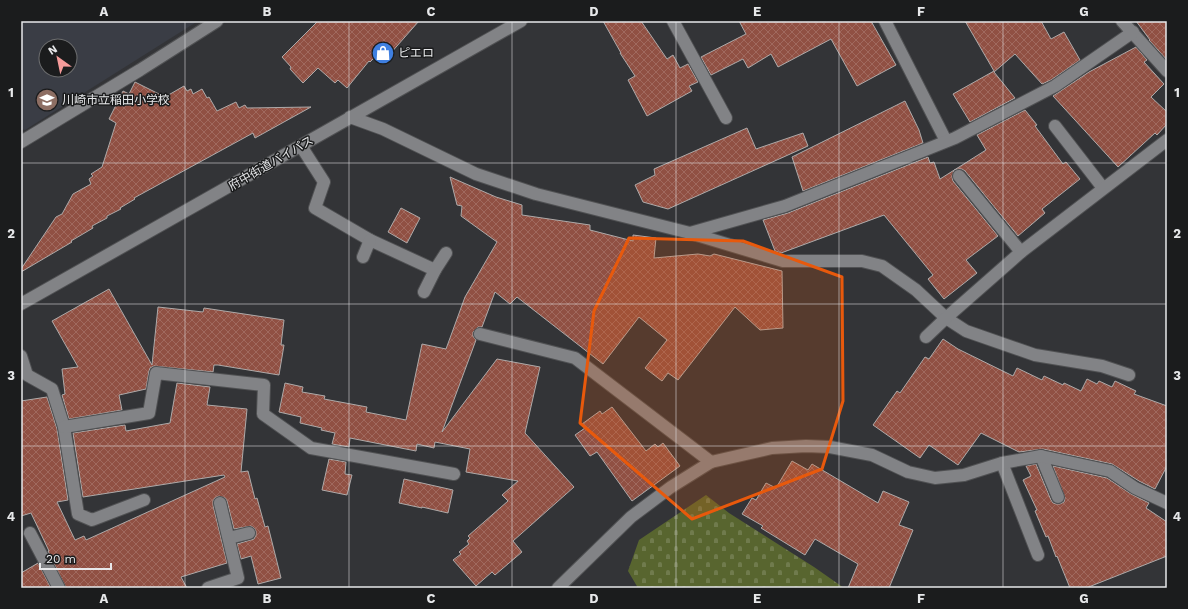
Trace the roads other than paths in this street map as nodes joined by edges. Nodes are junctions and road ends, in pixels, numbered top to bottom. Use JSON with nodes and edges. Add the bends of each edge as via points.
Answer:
{"nodes":[{"id":1,"x":217,"y":21,"type":"edge"},
{"id":2,"x":521,"y":21,"type":"edge"},
{"id":3,"x":673,"y":21,"type":"edge"},
{"id":4,"x":885,"y":21,"type":"edge"},
{"id":5,"x":1122,"y":21,"type":"edge"},
{"id":6,"x":1133,"y":32,"type":"junction"},
{"id":7,"x":1167,"y":71,"type":"edge"},
{"id":8,"x":350,"y":117,"type":"junction"},
{"id":9,"x":726,"y":118,"type":"dead end"},
{"id":10,"x":1055,"y":126,"type":"dead end"},
{"id":11,"x":1167,"y":140,"type":"edge"},
{"id":12,"x":946,"y":141,"type":"junction"},
{"id":13,"x":21,"y":142,"type":"edge"},
{"id":14,"x":301,"y":146,"type":"junction"},
{"id":15,"x":959,"y":176,"type":"dead end"},
{"id":16,"x":1103,"y":188,"type":"junction"},
{"id":17,"x":690,"y":233,"type":"junction"},
{"id":18,"x":370,"y":240,"type":"junction"},
{"id":19,"x":1020,"y":252,"type":"junction"},
{"id":20,"x":446,"y":253,"type":"dead end"},
{"id":21,"x":363,"y":257,"type":"dead end"},
{"id":22,"x":435,"y":270,"type":"junction"},
{"id":23,"x":424,"y":292,"type":"dead end"},
{"id":24,"x":21,"y":304,"type":"edge"},
{"id":25,"x":946,"y":318,"type":"junction"},
{"id":26,"x":480,"y":334,"type":"dead end"},
{"id":27,"x":926,"y":337,"type":"dead end"},
{"id":28,"x":21,"y":356,"type":"edge"},
{"id":29,"x":1129,"y":375,"type":"dead end"},
{"id":30,"x":64,"y":427,"type":"junction"},
{"id":31,"x":1041,"y":456,"type":"junction"},
{"id":32,"x":711,"y":462,"type":"junction"},
{"id":33,"x":1002,"y":463,"type":"junction"},
{"id":34,"x":454,"y":474,"type":"dead end"},
{"id":35,"x":1058,"y":497,"type":"dead end"},
{"id":36,"x":144,"y":500,"type":"dead end"},
{"id":37,"x":220,"y":503,"type":"dead end"},
{"id":38,"x":1167,"y":503,"type":"edge"},
{"id":39,"x":30,"y":533,"type":"dead end"},
{"id":40,"x":249,"y":533,"type":"dead end"},
{"id":41,"x":228,"y":538,"type":"junction"},
{"id":42,"x":1038,"y":555,"type":"dead end"},
{"id":43,"x":59,"y":588,"type":"edge"},
{"id":44,"x":208,"y":588,"type":"edge"},
{"id":45,"x":558,"y":588,"type":"edge"}],
"edges":[{"from":1,"to":13,"type":"street"},
{"from":2,"to":8,"type":"street","name":"府中街道バイパス"},
{"from":3,"to":9,"type":"street"},
{"from":4,"to":12,"type":"street"},
{"from":5,"to":6,"type":"street"},
{"from":6,"to":7,"type":"street"},
{"from":6,"to":12,"type":"street","via":[[1055,86]]},
{"from":8,"to":14,"type":"street","name":"府中街道バイパス"},
{"from":8,"to":17,"type":"street","via":[[476,174],[536,194]]},
{"from":10,"to":16,"type":"street"},
{"from":11,"to":16,"type":"street"},
{"from":12,"to":17,"type":"street","via":[[785,206]]},
{"from":14,"to":18,"type":"street","via":[[324,182],[315,208]]},
{"from":14,"to":24,"type":"street","name":"府中街道バイパス"},
{"from":15,"to":19,"type":"street"},
{"from":16,"to":19,"type":"street"},
{"from":17,"to":25,"type":"street","via":[[783,261],[862,261],[882,266],[916,290]]},
{"from":18,"to":21,"type":"street"},
{"from":18,"to":22,"type":"street"},
{"from":19,"to":25,"type":"street"},
{"from":20,"to":22,"type":"street"},
{"from":22,"to":23,"type":"street"},
{"from":25,"to":27,"type":"street"},
{"from":25,"to":29,"type":"street","via":[[966,331],[1035,354],[1102,366]]},
{"from":26,"to":32,"type":"street","via":[[575,358]]},
{"from":28,"to":30,"type":"street","via":[[27,375],[52,389]]},
{"from":30,"to":34,"type":"street","via":[[149,413],[156,373],[264,385],[263,414],[311,448]]},
{"from":30,"to":36,"type":"street","via":[[78,514],[92,520]]},
{"from":31,"to":33,"type":"street"},
{"from":31,"to":35,"type":"street"},
{"from":31,"to":38,"type":"street","via":[[1110,471],[1135,488]]},
{"from":32,"to":33,"type":"street","via":[[772,448],[806,446],[830,447],[872,455],[908,472],[935,478],[964,475]]},
{"from":32,"to":45,"type":"street","via":[[671,487],[631,517]]},
{"from":33,"to":42,"type":"street"},
{"from":37,"to":41,"type":"street"},
{"from":39,"to":43,"type":"street"},
{"from":40,"to":41,"type":"street"},
{"from":41,"to":44,"type":"street","via":[[238,578]]}]}
